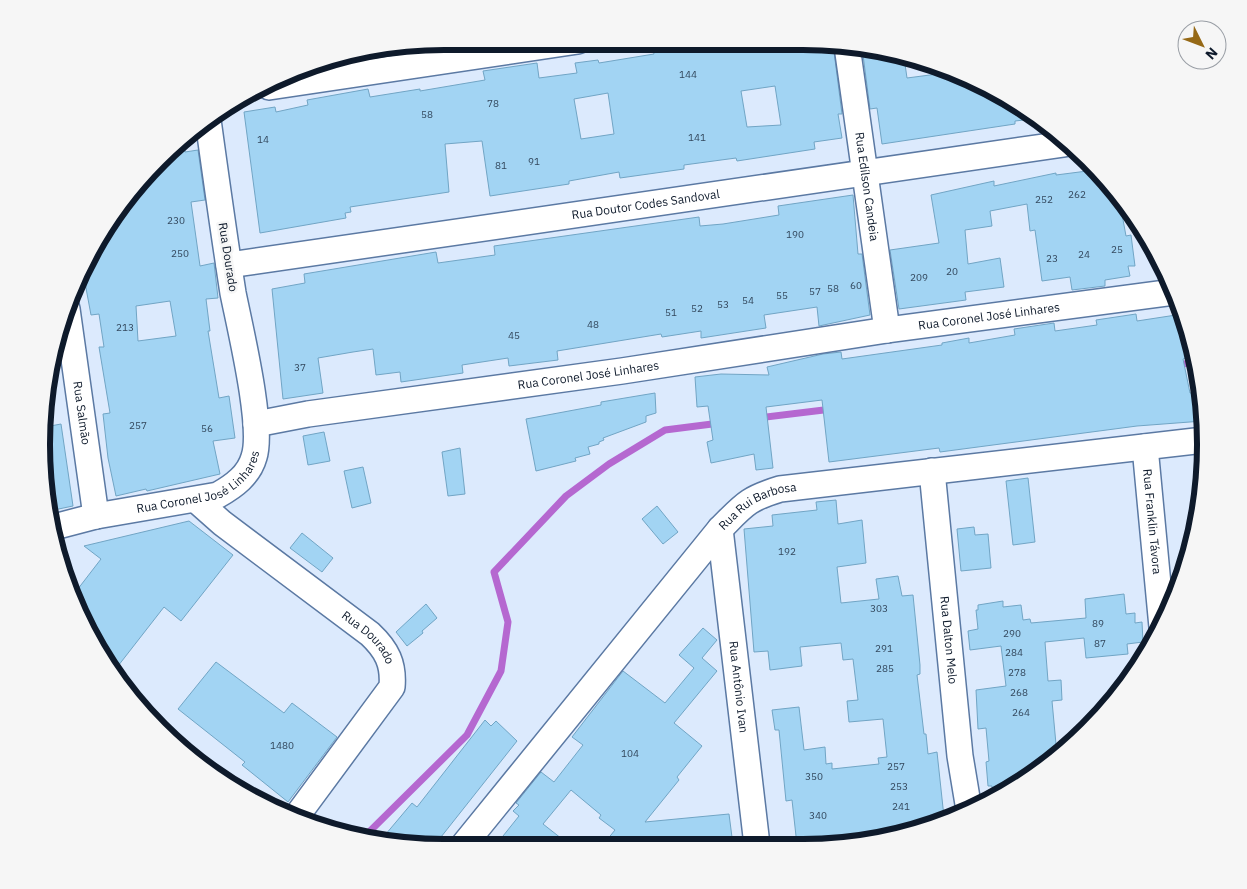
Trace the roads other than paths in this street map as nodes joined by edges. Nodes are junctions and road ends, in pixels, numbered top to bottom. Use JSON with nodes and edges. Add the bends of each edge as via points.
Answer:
{"nodes":[{"id":1,"x":518,"y":50,"type":"edge"},
{"id":2,"x":848,"y":53,"type":"edge"},
{"id":3,"x":283,"y":85,"type":"edge"},
{"id":4,"x":209,"y":128,"type":"edge"},
{"id":5,"x":1059,"y":145,"type":"edge"},
{"id":6,"x":864,"y":174,"type":"junction"},
{"id":7,"x":229,"y":265,"type":"junction"},
{"id":8,"x":1167,"y":293,"type":"edge"},
{"id":9,"x":69,"y":324,"type":"edge"},
{"id":10,"x":887,"y":330,"type":"junction"},
{"id":11,"x":256,"y":424,"type":"junction"},
{"id":12,"x":1197,"y":441,"type":"edge"},
{"id":13,"x":1145,"y":447,"type":"junction"},
{"id":14,"x":932,"y":471,"type":"junction"},
{"id":15,"x":196,"y":500,"type":"junction"},
{"id":16,"x":96,"y":516,"type":"junction"},
{"id":17,"x":59,"y":525,"type":"edge"},
{"id":18,"x":720,"y":529,"type":"junction"},
{"id":19,"x":1160,"y":610,"type":"edge"},
{"id":20,"x":968,"y":802,"type":"edge"},
{"id":21,"x":300,"y":811,"type":"edge"},
{"id":22,"x":468,"y":839,"type":"edge"},
{"id":23,"x":756,"y":839,"type":"edge"}],
"edges":[{"from":1,"to":3,"type":"street"},
{"from":2,"to":6,"type":"street","name":"Rua Edílson Candeia"},
{"from":4,"to":7,"type":"street","name":"Rua Dourado"},
{"from":5,"to":6,"type":"street","name":"Rua Doutor Codes Sandoval"},
{"from":6,"to":7,"type":"street","name":"Rua Doutor Codes Sandoval"},
{"from":6,"to":10,"type":"street","name":"Rua Edílson Candeia"},
{"from":7,"to":11,"type":"street","name":"Rua Dourado"},
{"from":8,"to":10,"type":"street","name":"Rua Coronel José Linhares"},
{"from":9,"to":16,"type":"street","name":"Rua Salmão"},
{"from":10,"to":11,"type":"street","name":"Rua Coronel José Linhares"},
{"from":11,"to":15,"type":"street","name":"Rua Coronel José Linhares","via":[[255,456],[248,471],[234,486],[218,495]]},
{"from":12,"to":13,"type":"street","name":"Rua Rui Barbosa"},
{"from":13,"to":14,"type":"street","name":"Rua Rui Barbosa"},
{"from":13,"to":19,"type":"street","name":"Rua Franklin Távora"},
{"from":14,"to":18,"type":"street","name":"Rua Rui Barbosa","via":[[780,489],[746,502]]},
{"from":14,"to":20,"type":"street","name":"Rua Dalton Melo","via":[[960,756]]},
{"from":15,"to":16,"type":"street","name":"Rua Coronel José Linhares"},
{"from":15,"to":21,"type":"street","name":"Rua Dourado","via":[[370,634],[383,646],[391,660],[392,687]]},
{"from":16,"to":17,"type":"street","name":"Rua Coronel José Linhares"},
{"from":18,"to":22,"type":"street","name":"Rua Rui Barbosa"},
{"from":18,"to":23,"type":"street","name":"Rua Antônio Ivan"}]}
